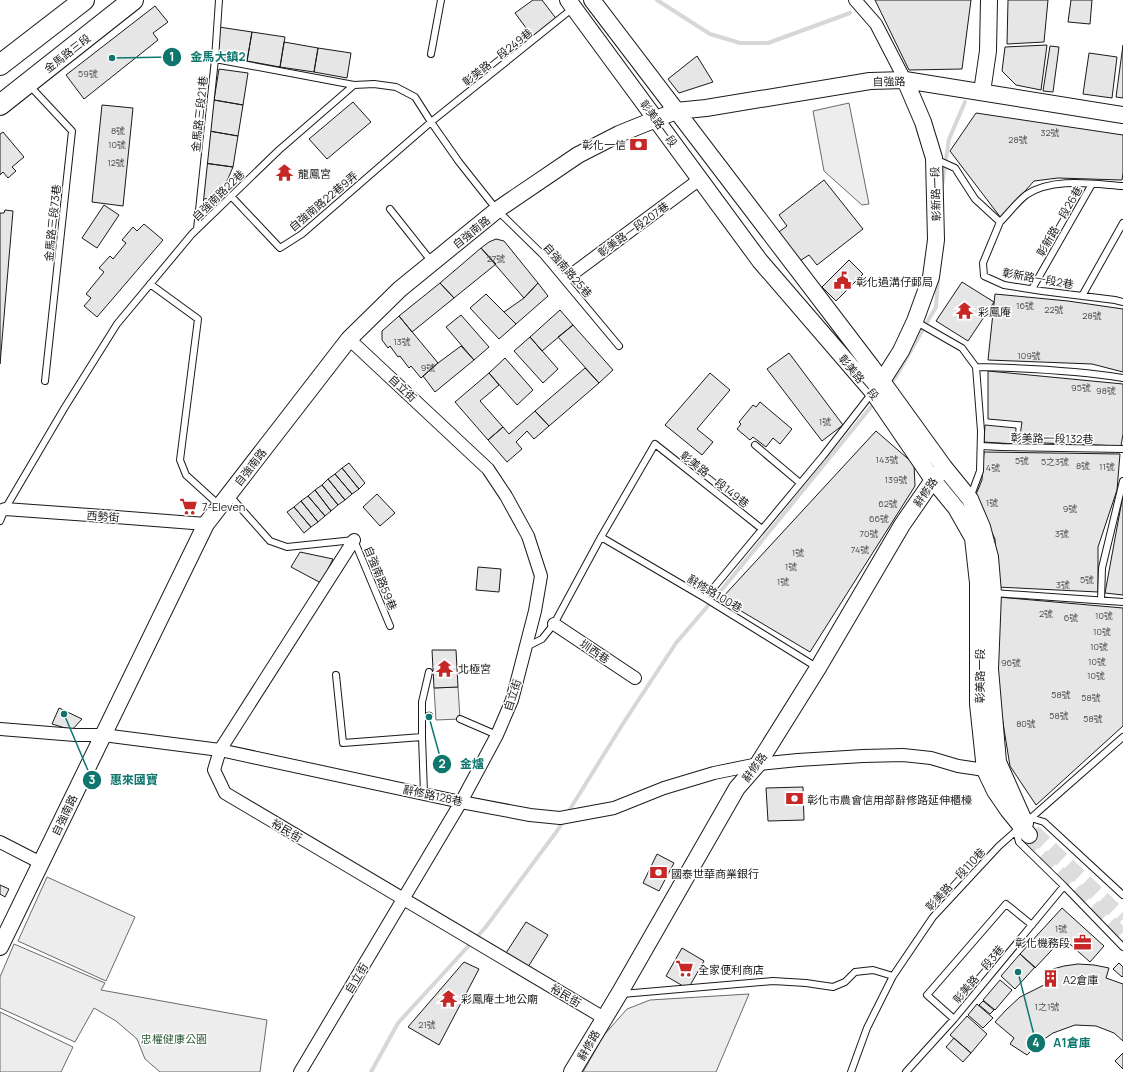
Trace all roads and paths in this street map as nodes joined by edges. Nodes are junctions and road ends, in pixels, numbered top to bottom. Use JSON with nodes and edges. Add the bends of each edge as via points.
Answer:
{"nodes":[{"id":1,"x":84,"y":0,"type":"edge"},
{"id":2,"x":133,"y":0,"type":"edge"},
{"id":3,"x":220,"y":0,"type":"edge"},
{"id":4,"x":441,"y":0,"type":"edge"},
{"id":5,"x":592,"y":0,"type":"edge"},
{"id":6,"x":855,"y":0,"type":"edge"},
{"id":7,"x":988,"y":0,"type":"edge"},
{"id":8,"x":571,"y":4,"type":"edge"},
{"id":9,"x":431,"y":54,"type":"dead end"},
{"id":10,"x":215,"y":59,"type":"junction"},
{"id":11,"x":0,"y":65,"type":"edge"},
{"id":12,"x":905,"y":80,"type":"junction"},
{"id":13,"x":28,"y":84,"type":"junction"},
{"id":14,"x":354,"y":85,"type":"junction"},
{"id":15,"x":982,"y":92,"type":"junction"},
{"id":16,"x":0,"y":105,"type":"edge"},
{"id":17,"x":676,"y":111,"type":"junction"},
{"id":18,"x":1123,"y":115,"type":"edge"},
{"id":19,"x":656,"y":119,"type":"junction"},
{"id":20,"x":431,"y":122,"type":"junction"},
{"id":21,"x":934,"y":158,"type":"junction"},
{"id":22,"x":700,"y":179,"type":"junction"},
{"id":23,"x":1092,"y":184,"type":"junction"},
{"id":24,"x":1123,"y":186,"type":"edge"},
{"id":25,"x":231,"y":196,"type":"junction"},
{"id":26,"x":390,"y":209,"type":"dead end"},
{"id":27,"x":497,"y":210,"type":"junction"},
{"id":28,"x":1000,"y":222,"type":"junction"},
{"id":29,"x":1123,"y":223,"type":"edge"},
{"id":30,"x":197,"y":229,"type":"junction"},
{"id":31,"x":432,"y":263,"type":"junction"},
{"id":32,"x":566,"y":278,"type":"dead end"},
{"id":33,"x":150,"y":284,"type":"junction"},
{"id":34,"x":1032,"y":289,"type":"junction"},
{"id":35,"x":1082,"y":296,"type":"junction"},
{"id":36,"x":1123,"y":302,"type":"edge"},
{"id":37,"x":920,"y":324,"type":"junction"},
{"id":38,"x":349,"y":339,"type":"junction"},
{"id":39,"x":619,"y":346,"type":"dead end"},
{"id":40,"x":976,"y":367,"type":"junction"},
{"id":41,"x":1123,"y":378,"type":"edge"},
{"id":42,"x":45,"y":381,"type":"dead end"},
{"id":43,"x":877,"y":387,"type":"junction"},
{"id":44,"x":755,"y":446,"type":"dead end"},
{"id":45,"x":980,"y":446,"type":"junction"},
{"id":46,"x":1123,"y":449,"type":"edge"},
{"id":47,"x":944,"y":467,"type":"junction"},
{"id":48,"x":933,"y":480,"type":"junction"},
{"id":49,"x":800,"y":483,"type":"junction"},
{"id":50,"x":1123,"y":484,"type":"edge"},
{"id":51,"x":970,"y":499,"type":"junction"},
{"id":52,"x":225,"y":501,"type":"junction"},
{"id":53,"x":3,"y":510,"type":"edge"},
{"id":54,"x":0,"y":521,"type":"edge"},
{"id":55,"x":206,"y":524,"type":"junction"},
{"id":56,"x":762,"y":529,"type":"junction"},
{"id":57,"x":601,"y":537,"type":"junction"},
{"id":58,"x":354,"y":540,"type":"junction"},
{"id":59,"x":993,"y":593,"type":"junction"},
{"id":60,"x":705,"y":598,"type":"junction"},
{"id":61,"x":1101,"y":600,"type":"junction"},
{"id":62,"x":1123,"y":602,"type":"edge"},
{"id":63,"x":554,"y":624,"type":"junction"},
{"id":64,"x":390,"y":626,"type":"dead end"},
{"id":65,"x":526,"y":647,"type":"junction"},
{"id":66,"x":818,"y":668,"type":"junction"},
{"id":67,"x":429,"y":672,"type":"dead end"},
{"id":68,"x":336,"y":675,"type":"dead end"},
{"id":69,"x":635,"y":678,"type":"dead end"},
{"id":70,"x":460,"y":718,"type":"dead end"},
{"id":71,"x":0,"y":729,"type":"edge"},
{"id":72,"x":103,"y":735,"type":"junction"},
{"id":73,"x":497,"y":735,"type":"junction"},
{"id":74,"x":422,"y":737,"type":"junction"},
{"id":75,"x":1123,"y":737,"type":"edge"},
{"id":76,"x":220,"y":750,"type":"junction"},
{"id":77,"x":758,"y":764,"type":"junction"},
{"id":78,"x":991,"y":766,"type":"junction"},
{"id":79,"x":424,"y":793,"type":"junction"},
{"id":80,"x":461,"y":802,"type":"junction"},
{"id":81,"x":1044,"y":806,"type":"junction"},
{"id":82,"x":1026,"y":830,"type":"junction"},
{"id":83,"x":0,"y":842,"type":"edge"},
{"id":84,"x":41,"y":863,"type":"junction"},
{"id":85,"x":1064,"y":886,"type":"junction"},
{"id":86,"x":1123,"y":895,"type":"edge"},
{"id":87,"x":403,"y":899,"type":"junction"},
{"id":88,"x":1032,"y":925,"type":"junction"},
{"id":89,"x":0,"y":947,"type":"edge"},
{"id":90,"x":1123,"y":947,"type":"edge"},
{"id":91,"x":893,"y":976,"type":"junction"},
{"id":92,"x":619,"y":994,"type":"junction"},
{"id":93,"x":604,"y":1018,"type":"junction"},
{"id":94,"x":954,"y":1019,"type":"junction"},
{"id":95,"x":300,"y":1072,"type":"edge"},
{"id":96,"x":572,"y":1072,"type":"edge"},
{"id":97,"x":851,"y":1072,"type":"edge"},
{"id":98,"x":906,"y":1072,"type":"edge"}],
"edges":[{"from":1,"to":11,"type":"main road"},
{"from":2,"to":13,"type":"main road","name":"金馬路三段"},
{"from":3,"to":10,"type":"lane","name":"金馬路三段21巷"},
{"from":4,"to":9,"type":"lane"},
{"from":5,"to":17,"type":"street","name":"彰美路一段"},
{"from":6,"to":12,"type":"street","name":"彰新路一段","via":[[876,24]]},
{"from":7,"to":15,"type":"street","via":[[988,51]]},
{"from":8,"to":19,"type":"street","name":"彰美路一段"},
{"from":8,"to":20,"type":"lane","name":"彰美路一段249巷"},
{"from":10,"to":14,"type":"lane"},
{"from":10,"to":30,"type":"lane","name":"金馬路三段21巷"},
{"from":12,"to":15,"type":"street","name":"自強路"},
{"from":12,"to":17,"type":"street","name":"自強路","via":[[870,81]]},
{"from":12,"to":21,"type":"street","name":"彰新路一段","via":[[923,122]]},
{"from":13,"to":16,"type":"main road","name":"金馬路三段"},
{"from":13,"to":42,"type":"lane","name":"金馬路三段73巷","via":[[72,131]]},
{"from":14,"to":20,"type":"lane","via":[[396,87],[415,97]]},
{"from":14,"to":25,"type":"lane","name":"自強南路22巷"},
{"from":15,"to":18,"type":"street","name":"自強路"},
{"from":17,"to":19,"type":"street","name":"自強路"},
{"from":17,"to":43,"type":"street","name":"彰美路一段"},
{"from":19,"to":22,"type":"street","name":"彰美路一段"},
{"from":19,"to":27,"type":"street","name":"自強南路","via":[[578,155]]},
{"from":20,"to":25,"type":"lane","name":"自強南路22巷9弄","via":[[302,234],[280,248]]},
{"from":20,"to":27,"type":"lane"},
{"from":21,"to":28,"type":"lane","via":[[955,168],[975,199]]},
{"from":21,"to":37,"type":"street","name":"彰新路一段","via":[[936,240],[931,277]]},
{"from":22,"to":32,"type":"street","name":"彰美路一段207巷"},
{"from":22,"to":43,"type":"street","name":"彰美路一段","via":[[760,261]]},
{"from":23,"to":24,"type":"lane","name":"彰新路一段26巷"},
{"from":23,"to":28,"type":"lane","name":"彰新路一段26巷","via":[[1065,183],[1040,188],[1026,196]]},
{"from":23,"to":34,"type":"lane","name":"彰新路一段26巷"},
{"from":25,"to":30,"type":"lane","name":"自強南路22巷"},
{"from":26,"to":31,"type":"lane"},
{"from":27,"to":31,"type":"street","name":"自強南路"},
{"from":27,"to":39,"type":"lane","name":"自強南路25巷","via":[[543,255]]},
{"from":28,"to":34,"type":"lane","name":"彰新路一段2巷","via":[[983,263],[984,276],[1004,285]]},
{"from":29,"to":35,"type":"lane"},
{"from":30,"to":33,"type":"lane","name":"自強南路22巷"},
{"from":31,"to":38,"type":"street","name":"自強南路","via":[[400,289]]},
{"from":33,"to":52,"type":"lane","name":"自強南路59巷","via":[[198,319],[180,460],[186,475]]},
{"from":33,"to":53,"type":"lane","name":"自強南路22巷","via":[[117,324]]},
{"from":34,"to":35,"type":"lane","name":"彰新路一段2巷"},
{"from":35,"to":36,"type":"lane","name":"彰新路一段2巷"},
{"from":37,"to":40,"type":"lane","via":[[962,348]]},
{"from":37,"to":43,"type":"street","name":"彰新路一段"},
{"from":38,"to":52,"type":"street","name":"自強南路"},
{"from":38,"to":65,"type":"street","name":"自立街","via":[[488,469],[506,496],[528,536],[541,576]]},
{"from":40,"to":41,"type":"lane","via":[[1088,372]]},
{"from":40,"to":45,"type":"lane"},
{"from":43,"to":47,"type":"street","name":"彰美路一段"},
{"from":43,"to":48,"type":"street","name":"彰美路一段"},
{"from":43,"to":49,"type":"lane"},
{"from":44,"to":49,"type":"lane"},
{"from":45,"to":46,"type":"lane","name":"彰美路一段132巷"},
{"from":45,"to":51,"type":"lane","via":[[980,472]]},
{"from":47,"to":48,"type":"street","name":"辭修路"},
{"from":47,"to":51,"type":"street","name":"彰美路一段"},
{"from":48,"to":66,"type":"street","name":"辭修路","via":[[902,525]]},
{"from":48,"to":78,"type":"street","name":"彰美路一段","via":[[956,508],[973,538],[978,584],[978,704]]},
{"from":49,"to":56,"type":"lane"},
{"from":50,"to":61,"type":"lane","via":[[1102,568]]},
{"from":51,"to":59,"type":"street","name":"彰美路一段","via":[[982,527],[990,557]]},
{"from":52,"to":55,"type":"street","name":"自強南路"},
{"from":52,"to":58,"type":"lane","name":"自強南路59巷","via":[[270,541],[287,547]]},
{"from":53,"to":54,"type":"lane","name":"自強南路22巷"},
{"from":53,"to":55,"type":"street","name":"西勢街"},
{"from":55,"to":72,"type":"street","name":"自強南路"},
{"from":56,"to":57,"type":"lane","name":"彰美路一段149巷","via":[[655,444]]},
{"from":56,"to":60,"type":"lane"},
{"from":57,"to":60,"type":"lane","name":"辭修路100巷"},
{"from":57,"to":63,"type":"lane"},
{"from":58,"to":64,"type":"lane","name":"自強南路59巷"},
{"from":58,"to":76,"type":"street","name":"裕民街"},
{"from":59,"to":61,"type":"lane"},
{"from":59,"to":78,"type":"street","name":"彰美路一段","via":[[990,669]]},
{"from":60,"to":66,"type":"lane","name":"辭修路100巷"},
{"from":61,"to":62,"type":"lane"},
{"from":63,"to":65,"type":"lane","via":[[542,639]]},
{"from":63,"to":69,"type":"street","name":"圳西巷"},
{"from":65,"to":73,"type":"street","name":"自立街","via":[[512,700]]},
{"from":66,"to":77,"type":"street","name":"辭修路"},
{"from":67,"to":74,"type":"lane","via":[[422,702]]},
{"from":68,"to":74,"type":"lane","via":[[343,743]]},
{"from":70,"to":73,"type":"lane"},
{"from":71,"to":72,"type":"street","name":"辭修路128巷"},
{"from":72,"to":76,"type":"street","name":"辭修路128巷"},
{"from":72,"to":84,"type":"street","name":"自強南路"},
{"from":73,"to":80,"type":"street","name":"自立街"},
{"from":74,"to":79,"type":"lane"},
{"from":75,"to":81,"type":"lane","name":"彰美路一段110巷"},
{"from":76,"to":79,"type":"street","name":"辭修路128巷"},
{"from":76,"to":87,"type":"street","name":"裕民街","via":[[214,770],[225,793]]},
{"from":77,"to":78,"type":"street","name":"辭修路128巷","via":[[903,755],[931,758],[958,766]]},
{"from":77,"to":80,"type":"street","name":"辭修路128巷","via":[[714,773],[664,788],[614,808],[560,818]]},
{"from":77,"to":92,"type":"street","name":"辭修路","via":[[737,788]]},
{"from":78,"to":82,"type":"street","name":"彰美路一段","via":[[995,791],[1013,808]]},
{"from":79,"to":80,"type":"street","name":"辭修路128巷"},
{"from":80,"to":87,"type":"street","name":"自立街"},
{"from":81,"to":82,"type":"lane","name":"彰美路一段110巷"},
{"from":81,"to":82,"type":"lane","via":[[1042,815]]},
{"from":82,"to":85,"type":"lane"},
{"from":82,"to":86,"type":"lane"},
{"from":82,"to":91,"type":"lane","name":"彰美路一段110巷","via":[[932,916]]},
{"from":83,"to":84,"type":"street"},
{"from":84,"to":89,"type":"street","name":"自強南路"},
{"from":85,"to":88,"type":"lane","name":"彰美路一段3巷"},
{"from":85,"to":90,"type":"lane"},
{"from":87,"to":93,"type":"street","name":"裕民街"},
{"from":87,"to":95,"type":"street","name":"自立街"},
{"from":88,"to":94,"type":"lane","name":"彰美路一段3巷"},
{"from":88,"to":94,"type":"lane","via":[[1006,904],[927,995]]},
{"from":91,"to":92,"type":"lane","via":[[874,970],[855,972],[845,982],[833,987],[773,981]]},
{"from":91,"to":97,"type":"lane","name":"彰美路一段110巷","via":[[867,1028]]},
{"from":92,"to":93,"type":"street","name":"辭修路"},
{"from":93,"to":96,"type":"street","name":"辭修路"},
{"from":94,"to":98,"type":"lane","name":"彰美路一段3巷"}]}
